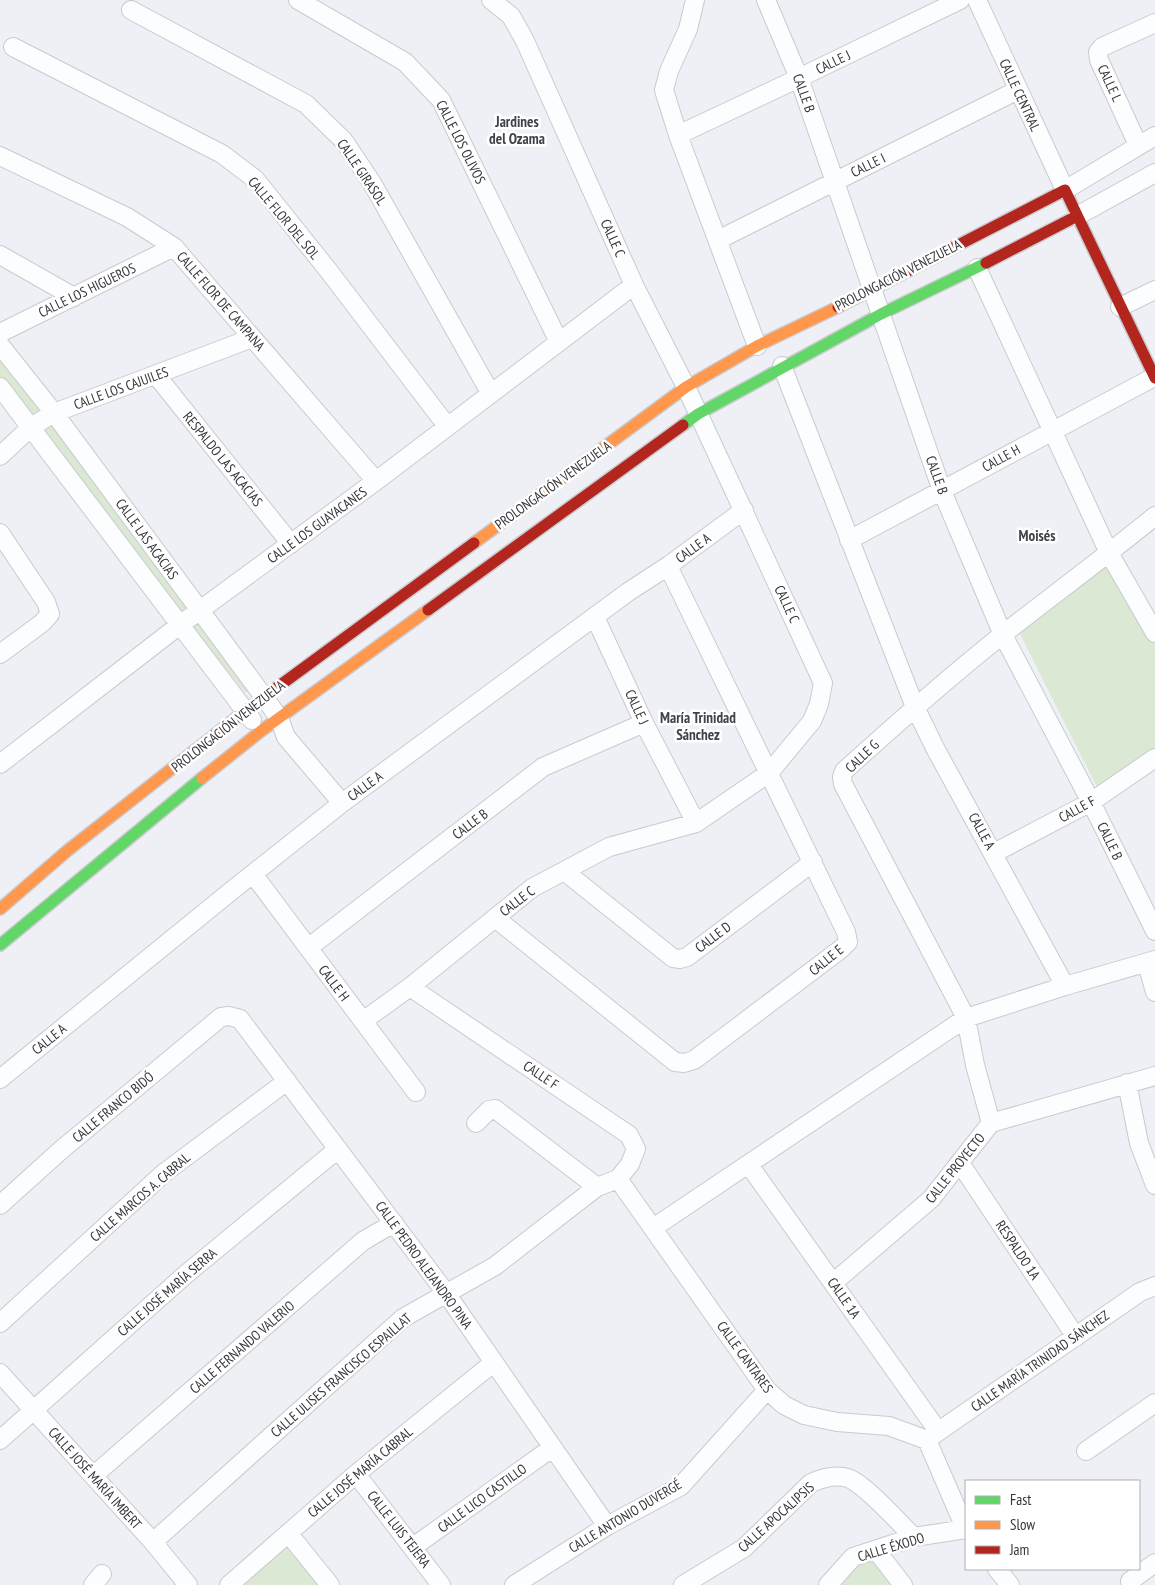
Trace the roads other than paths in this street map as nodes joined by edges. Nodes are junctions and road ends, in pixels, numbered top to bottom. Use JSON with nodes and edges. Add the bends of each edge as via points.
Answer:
{"nodes":[{"id":1,"x":298,"y":0,"type":"edge"},
{"id":2,"x":491,"y":0,"type":"edge"},
{"id":3,"x":695,"y":0,"type":"edge"},
{"id":4,"x":766,"y":0,"type":"edge"},
{"id":5,"x":960,"y":0,"type":"edge"},
{"id":6,"x":977,"y":0,"type":"edge"},
{"id":7,"x":131,"y":10,"type":"dead end"},
{"id":8,"x":1155,"y":23,"type":"edge"},
{"id":9,"x":13,"y":47,"type":"dead end"},
{"id":10,"x":799,"y":78,"type":"junction"},
{"id":11,"x":1018,"y":90,"type":"junction"},
{"id":12,"x":678,"y":135,"type":"junction"},
{"id":13,"x":1155,"y":136,"type":"edge"},
{"id":14,"x":1138,"y":145,"type":"junction"},
{"id":15,"x":0,"y":156,"type":"edge"},
{"id":16,"x":1155,"y":172,"type":"edge"},
{"id":17,"x":835,"y":182,"type":"junction"},
{"id":18,"x":1065,"y":190,"type":"junction"},
{"id":19,"x":1077,"y":216,"type":"junction"},
{"id":20,"x":718,"y":240,"type":"junction"},
{"id":21,"x":174,"y":247,"type":"junction"},
{"id":22,"x":0,"y":255,"type":"edge"},
{"id":23,"x":977,"y":268,"type":"junction"},
{"id":24,"x":634,"y":285,"type":"junction"},
{"id":25,"x":872,"y":290,"type":"junction"},
{"id":26,"x":1155,"y":290,"type":"edge"},
{"id":27,"x":74,"y":297,"type":"junction"},
{"id":28,"x":1120,"y":307,"type":"junction"},
{"id":29,"x":881,"y":314,"type":"junction"},
{"id":30,"x":0,"y":333,"type":"edge"},
{"id":31,"x":252,"y":338,"type":"junction"},
{"id":32,"x":559,"y":342,"type":"junction"},
{"id":33,"x":0,"y":345,"type":"edge"},
{"id":34,"x":757,"y":346,"type":"junction"},
{"id":35,"x":782,"y":366,"type":"junction"},
{"id":36,"x":156,"y":375,"type":"junction"},
{"id":37,"x":1154,"y":377,"type":"edge"},
{"id":38,"x":0,"y":387,"type":"edge"},
{"id":39,"x":686,"y":387,"type":"junction"},
{"id":40,"x":491,"y":394,"type":"junction"},
{"id":41,"x":54,"y":413,"type":"junction"},
{"id":42,"x":698,"y":414,"type":"junction"},
{"id":43,"x":447,"y":426,"type":"junction"},
{"id":44,"x":31,"y":427,"type":"junction"},
{"id":45,"x":1052,"y":430,"type":"junction"},
{"id":46,"x":0,"y":456,"type":"edge"},
{"id":47,"x":376,"y":481,"type":"junction"},
{"id":48,"x":942,"y":491,"type":"junction"},
{"id":49,"x":744,"y":510,"type":"junction"},
{"id":50,"x":1155,"y":516,"type":"edge"},
{"id":51,"x":0,"y":533,"type":"edge"},
{"id":52,"x":849,"y":540,"type":"junction"},
{"id":53,"x":291,"y":544,"type":"junction"},
{"id":54,"x":1109,"y":553,"type":"junction"},
{"id":55,"x":668,"y":566,"type":"junction"},
{"id":56,"x":200,"y":611,"type":"junction"},
{"id":57,"x":595,"y":617,"type":"junction"},
{"id":58,"x":181,"y":624,"type":"junction"},
{"id":59,"x":1155,"y":632,"type":"edge"},
{"id":60,"x":1003,"y":634,"type":"junction"},
{"id":61,"x":0,"y":654,"type":"edge"},
{"id":62,"x":264,"y":697,"type":"junction"},
{"id":63,"x":915,"y":707,"type":"junction"},
{"id":64,"x":245,"y":711,"type":"junction"},
{"id":65,"x":278,"y":718,"type":"junction"},
{"id":66,"x":644,"y":723,"type":"junction"},
{"id":67,"x":261,"y":731,"type":"junction"},
{"id":68,"x":286,"y":737,"type":"junction"},
{"id":69,"x":1155,"y":758,"type":"edge"},
{"id":70,"x":0,"y":764,"type":"edge"},
{"id":71,"x":769,"y":773,"type":"junction"},
{"id":72,"x":1091,"y":802,"type":"junction"},
{"id":73,"x":342,"y":803,"type":"junction"},
{"id":74,"x":696,"y":823,"type":"junction"},
{"id":75,"x":994,"y":853,"type":"junction"},
{"id":76,"x":813,"y":862,"type":"junction"},
{"id":77,"x":564,"y":871,"type":"junction"},
{"id":78,"x":253,"y":874,"type":"junction"},
{"id":79,"x":0,"y":909,"type":"edge"},
{"id":80,"x":495,"y":918,"type":"junction"},
{"id":81,"x":1155,"y":931,"type":"edge"},
{"id":82,"x":0,"y":945,"type":"edge"},
{"id":83,"x":308,"y":948,"type":"junction"},
{"id":84,"x":1151,"y":961,"type":"edge"},
{"id":85,"x":1065,"y":986,"type":"junction"},
{"id":86,"x":410,"y":987,"type":"junction"},
{"id":87,"x":1155,"y":992,"type":"edge"},
{"id":88,"x":230,"y":1016,"type":"joint"},
{"id":89,"x":966,"y":1018,"type":"junction"},
{"id":90,"x":363,"y":1021,"type":"junction"},
{"id":91,"x":1155,"y":1076,"type":"edge"},
{"id":92,"x":0,"y":1079,"type":"edge"},
{"id":93,"x":287,"y":1080,"type":"junction"},
{"id":94,"x":1127,"y":1084,"type":"junction"},
{"id":95,"x":416,"y":1092,"type":"dead end"},
{"id":96,"x":476,"y":1123,"type":"dead end"},
{"id":97,"x":991,"y":1123,"type":"junction"},
{"id":98,"x":338,"y":1148,"type":"junction"},
{"id":99,"x":960,"y":1163,"type":"junction"},
{"id":100,"x":749,"y":1164,"type":"junction"},
{"id":101,"x":618,"y":1179,"type":"junction"},
{"id":102,"x":1154,"y":1181,"type":"edge"},
{"id":103,"x":597,"y":1187,"type":"junction"},
{"id":104,"x":0,"y":1205,"type":"edge"},
{"id":105,"x":394,"y":1223,"type":"junction"},
{"id":106,"x":653,"y":1228,"type":"junction"},
{"id":107,"x":833,"y":1283,"type":"junction"},
{"id":108,"x":1155,"y":1286,"type":"edge"},
{"id":109,"x":446,"y":1293,"type":"junction"},
{"id":110,"x":0,"y":1324,"type":"edge"},
{"id":111,"x":1076,"y":1337,"type":"junction"},
{"id":112,"x":493,"y":1363,"type":"junction"},
{"id":113,"x":0,"y":1373,"type":"edge"},
{"id":114,"x":767,"y":1390,"type":"junction"},
{"id":115,"x":1155,"y":1403,"type":"edge"},
{"id":116,"x":34,"y":1410,"type":"junction"},
{"id":117,"x":933,"y":1436,"type":"junction"},
{"id":118,"x":0,"y":1440,"type":"edge"},
{"id":119,"x":552,"y":1448,"type":"junction"},
{"id":120,"x":1086,"y":1451,"type":"dead end"},
{"id":121,"x":356,"y":1474,"type":"junction"},
{"id":122,"x":93,"y":1476,"type":"junction"},
{"id":123,"x":607,"y":1526,"type":"junction"},
{"id":124,"x":965,"y":1527,"type":"edge"},
{"id":125,"x":965,"y":1530,"type":"edge"},
{"id":126,"x":288,"y":1533,"type":"junction"},
{"id":127,"x":914,"y":1537,"type":"junction"},
{"id":128,"x":153,"y":1542,"type":"junction"},
{"id":129,"x":413,"y":1548,"type":"junction"},
{"id":130,"x":876,"y":1550,"type":"junction"},
{"id":131,"x":1155,"y":1563,"type":"edge"},
{"id":132,"x":998,"y":1570,"type":"edge"},
{"id":133,"x":1130,"y":1581,"type":"dead end"},
{"id":134,"x":188,"y":1585,"type":"edge"},
{"id":135,"x":229,"y":1585,"type":"edge"},
{"id":136,"x":330,"y":1585,"type":"edge"},
{"id":137,"x":442,"y":1585,"type":"edge"},
{"id":138,"x":514,"y":1585,"type":"edge"},
{"id":139,"x":683,"y":1585,"type":"edge"},
{"id":140,"x":828,"y":1585,"type":"edge"},
{"id":141,"x":903,"y":1585,"type":"edge"},
{"id":142,"x":1010,"y":1585,"type":"edge"}],
"edges":[{"from":1,"to":32,"type":"street","name":"CALLE LOS OLIVOS","via":[[405,62],[441,100]]},
{"from":2,"to":24,"type":"street","name":"CALLE C","via":[[511,16],[525,41]]},
{"from":3,"to":12,"type":"street","via":[[688,29],[664,90]]},
{"from":4,"to":10,"type":"street","name":"CALLE B"},
{"from":5,"to":10,"type":"street","name":"CALLE J"},
{"from":6,"to":11,"type":"street","name":"CALLE CENTRAL"},
{"from":7,"to":40,"type":"street","name":"CALLE GIRASOL","via":[[306,104],[344,141],[372,183]]},
{"from":8,"to":14,"type":"street","name":"CALLE L","via":[[1102,47],[1098,52]]},
{"from":9,"to":43,"type":"street","name":"CALLE FLOR DEL SOL","via":[[222,154],[255,179]]},
{"from":10,"to":12,"type":"street","name":"CALLE J"},
{"from":10,"to":17,"type":"street","name":"CALLE B"},
{"from":11,"to":17,"type":"street","name":"CALLE I"},
{"from":11,"to":18,"type":"street","name":"CALLE CENTRAL"},
{"from":12,"to":20,"type":"street"},
{"from":13,"to":14,"type":"street","name":"PROLONGACIÓN VENEZUELA"},
{"from":14,"to":18,"type":"street","name":"PROLONGACIÓN VENEZUELA"},
{"from":15,"to":21,"type":"street","name":"CALLE FLOR DE CAMPANA","via":[[126,217]]},
{"from":16,"to":19,"type":"street","name":"PROLONGACIÓN VENEZUELA"},
{"from":17,"to":20,"type":"street","name":"CALLE I"},
{"from":17,"to":25,"type":"street","name":"CALLE B"},
{"from":18,"to":19,"type":"street"},
{"from":18,"to":25,"type":"street","name":"PROLONGACIÓN VENEZUELA"},
{"from":19,"to":23,"type":"street","name":"PROLONGACIÓN VENEZUELA"},
{"from":19,"to":28,"type":"street"},
{"from":20,"to":34,"type":"street"},
{"from":21,"to":27,"type":"street","name":"CALLE LOS HIGUEROS"},
{"from":21,"to":31,"type":"street","name":"CALLE FLOR DE CAMPANA"},
{"from":22,"to":27,"type":"street"},
{"from":23,"to":29,"type":"street","name":"PROLONGACIÓN VENEZUELA"},
{"from":23,"to":45,"type":"street"},
{"from":24,"to":32,"type":"street","name":"CALLE LOS GUAYACANES"},
{"from":24,"to":39,"type":"street","name":"CALLE C"},
{"from":25,"to":29,"type":"street","name":"CALLE B"},
{"from":25,"to":34,"type":"street","name":"PROLONGACIÓN VENEZUELA"},
{"from":26,"to":28,"type":"street"},
{"from":27,"to":30,"type":"street","name":"CALLE LOS HIGUEROS"},
{"from":28,"to":37,"type":"street"},
{"from":29,"to":35,"type":"street","name":"PROLONGACIÓN VENEZUELA"},
{"from":29,"to":48,"type":"street","name":"CALLE B"},
{"from":31,"to":36,"type":"street","name":"CALLE LOS CAJUILES"},
{"from":31,"to":47,"type":"street","name":"CALLE FLOR DE CAMPANA"},
{"from":32,"to":40,"type":"street","name":"CALLE LOS GUAYACANES"},
{"from":33,"to":41,"type":"street","name":"CALLE LAS ACACIAS"},
{"from":34,"to":39,"type":"street","name":"PROLONGACIÓN VENEZUELA"},
{"from":35,"to":42,"type":"street","name":"PROLONGACIÓN VENEZUELA"},
{"from":35,"to":52,"type":"street","name":"CALLE A"},
{"from":36,"to":41,"type":"street","name":"CALLE LOS CAJUILES"},
{"from":36,"to":53,"type":"street","name":"RESPALDO LAS ACACIAS"},
{"from":37,"to":45,"type":"street","name":"CALLE H"},
{"from":38,"to":44,"type":"street","name":"CALLE LAS ACACIAS"},
{"from":39,"to":42,"type":"street","name":"CALLE C"},
{"from":39,"to":62,"type":"street","name":"PROLONGACIÓN VENEZUELA"},
{"from":40,"to":43,"type":"street","name":"CALLE LOS GUAYACANES"},
{"from":41,"to":44,"type":"street","name":"CALLE LOS CAJUILES"},
{"from":41,"to":56,"type":"street","name":"CALLE LAS ACACIAS"},
{"from":42,"to":49,"type":"street","name":"CALLE C"},
{"from":42,"to":65,"type":"street","name":"PROLONGACIÓN VENEZUELA"},
{"from":43,"to":47,"type":"street","name":"CALLE LOS GUAYACANES"},
{"from":44,"to":46,"type":"street","name":"CALLE LOS CAJUILES"},
{"from":44,"to":58,"type":"street","name":"CALLE LAS ACACIAS"},
{"from":45,"to":48,"type":"street","name":"CALLE H"},
{"from":45,"to":54,"type":"street"},
{"from":47,"to":53,"type":"street","name":"CALLE LOS GUAYACANES"},
{"from":48,"to":52,"type":"street","name":"CALLE H"},
{"from":48,"to":60,"type":"street","name":"CALLE B"},
{"from":49,"to":55,"type":"street","name":"CALLE A"},
{"from":49,"to":71,"type":"street","name":"CALLE C","via":[[823,683],[812,721]]},
{"from":50,"to":54,"type":"street","name":"CALLE G"},
{"from":51,"to":61,"type":"street","via":[[46,602],[50,614]]},
{"from":52,"to":63,"type":"street","name":"CALLE A"},
{"from":53,"to":56,"type":"street","name":"CALLE LOS GUAYACANES"},
{"from":54,"to":59,"type":"street"},
{"from":54,"to":60,"type":"street","name":"CALLE G"},
{"from":55,"to":57,"type":"street","name":"CALLE A"},
{"from":55,"to":71,"type":"street","name":"CALLE E"},
{"from":56,"to":58,"type":"street","name":"CALLE LOS GUAYACANES"},
{"from":56,"to":62,"type":"street","name":"CALLE LAS ACACIAS"},
{"from":57,"to":66,"type":"street","name":"CALLE J"},
{"from":57,"to":73,"type":"street","name":"CALLE A"},
{"from":58,"to":64,"type":"street","name":"CALLE LAS ACACIAS"},
{"from":58,"to":70,"type":"street","name":"CALLE LOS GUAYACANES"},
{"from":60,"to":63,"type":"street","name":"CALLE G"},
{"from":60,"to":72,"type":"street","name":"CALLE B"},
{"from":62,"to":64,"type":"street","name":"PROLONGACIÓN VENEZUELA"},
{"from":62,"to":65,"type":"street","name":"CALLE LAS ACACIAS"},
{"from":63,"to":75,"type":"street","name":"CALLE A"},
{"from":63,"to":89,"type":"street","name":"CALLE G","via":[[844,771],[843,784]]},
{"from":64,"to":67,"type":"street","name":"CALLE LAS ACACIAS"},
{"from":64,"to":79,"type":"street","name":"PROLONGACIÓN VENEZUELA","via":[[67,851]]},
{"from":65,"to":67,"type":"street","name":"PROLONGACIÓN VENEZUELA"},
{"from":65,"to":68,"type":"street","name":"CALLE LAS ACACIAS"},
{"from":66,"to":74,"type":"street","name":"CALLE J"},
{"from":66,"to":83,"type":"street","name":"CALLE B","via":[[543,768]]},
{"from":67,"to":68,"type":"street"},
{"from":67,"to":82,"type":"street","name":"PROLONGACIÓN VENEZUELA"},
{"from":68,"to":73,"type":"street","name":"CALLE LAS ACACIAS"},
{"from":69,"to":72,"type":"street","name":"CALLE F"},
{"from":71,"to":74,"type":"street","name":"CALLE C"},
{"from":71,"to":76,"type":"street","name":"CALLE E"},
{"from":72,"to":75,"type":"street","name":"CALLE F"},
{"from":72,"to":81,"type":"street","name":"CALLE B"},
{"from":73,"to":78,"type":"street","name":"CALLE A"},
{"from":74,"to":77,"type":"street","name":"CALLE C","via":[[609,847]]},
{"from":75,"to":85,"type":"street","name":"CALLE A"},
{"from":76,"to":77,"type":"street","name":"CALLE D","via":[[687,957],[680,959],[673,958]]},
{"from":76,"to":80,"type":"street","name":"CALLE E","via":[[848,942],[694,1060],[684,1063],[675,1062]]},
{"from":77,"to":80,"type":"street","name":"CALLE C","via":[[532,888]]},
{"from":78,"to":83,"type":"street","name":"CALLE H"},
{"from":78,"to":92,"type":"street","name":"CALLE A"},
{"from":80,"to":86,"type":"street","name":"CALLE C"},
{"from":83,"to":90,"type":"street","name":"CALLE H"},
{"from":84,"to":85,"type":"street"},
{"from":84,"to":87,"type":"street"},
{"from":85,"to":89,"type":"street"},
{"from":86,"to":90,"type":"street","name":"CALLE C"},
{"from":86,"to":101,"type":"street","name":"CALLE F","via":[[629,1134],[636,1149],[630,1164]]},
{"from":88,"to":93,"type":"street","name":"CALLE PEDRO ALEJANDRO PINA","via":[[240,1019]]},
{"from":88,"to":104,"type":"street","name":"CALLE FRANCO BIDÓ","via":[[220,1017]]},
{"from":89,"to":97,"type":"street","name":"CALLE G"},
{"from":89,"to":100,"type":"street"},
{"from":90,"to":95,"type":"street","name":"CALLE H"},
{"from":91,"to":94,"type":"street","name":"CALLE PROYECTO"},
{"from":93,"to":98,"type":"street","name":"CALLE PEDRO ALEJANDRO PINA"},
{"from":93,"to":110,"type":"street","name":"CALLE MARCOS A. CABRAL","via":[[164,1173]]},
{"from":94,"to":97,"type":"street","name":"CALLE PROYECTO"},
{"from":94,"to":102,"type":"street","via":[[1135,1130]]},
{"from":96,"to":103,"type":"street","via":[[489,1110],[496,1109]]},
{"from":97,"to":99,"type":"street","name":"CALLE PROYECTO"},
{"from":98,"to":105,"type":"street","name":"CALLE PEDRO ALEJANDRO PINA"},
{"from":98,"to":116,"type":"street","name":"CALLE JOSÉ MARÍA SERRA","via":[[185,1275]]},
{"from":99,"to":107,"type":"street","name":"CALLE PROYECTO","via":[[931,1199]]},
{"from":99,"to":111,"type":"street","name":"RESPALDO 1A"},
{"from":100,"to":106,"type":"street"},
{"from":100,"to":107,"type":"street","name":"CALLE 1A"},
{"from":101,"to":103,"type":"street","name":"CALLE ULISES FRANCISCO ESPAILLAT"},
{"from":101,"to":106,"type":"street","name":"CALLE CANTARES"},
{"from":103,"to":109,"type":"street","name":"CALLE ULISES FRANCISCO ESPAILLAT","via":[[495,1266]]},
{"from":105,"to":109,"type":"street","name":"CALLE PEDRO ALEJANDRO PINA"},
{"from":105,"to":122,"type":"street","name":"CALLE FERNANDO VALERIO","via":[[362,1241]]},
{"from":106,"to":114,"type":"street","name":"CALLE CANTARES"},
{"from":107,"to":117,"type":"street","name":"CALLE 1A"},
{"from":108,"to":111,"type":"street","name":"CALLE MARÍA TRINIDAD SÁNCHEZ","via":[[1140,1292]]},
{"from":109,"to":112,"type":"street","name":"CALLE PEDRO ALEJANDRO PINA"},
{"from":109,"to":128,"type":"street","name":"CALLE ULISES FRANCISCO ESPAILLAT","via":[[403,1318]]},
{"from":111,"to":117,"type":"street","name":"CALLE MARÍA TRINIDAD SÁNCHEZ"},
{"from":112,"to":119,"type":"street","name":"CALLE PEDRO ALEJANDRO PINA"},
{"from":112,"to":121,"type":"street","name":"CALLE JOSÉ MARÍA CABRAL"},
{"from":113,"to":116,"type":"street","name":"CALLE JOSÉ MARÍA IMBERT"},
{"from":114,"to":117,"type":"street","name":"CALLE CANTARES","via":[[784,1405],[804,1415],[837,1422],[889,1426]]},
{"from":114,"to":123,"type":"street","name":"CALLE ANTONIO DUVERGÉ","via":[[681,1486]]},
{"from":115,"to":120,"type":"street"},
{"from":116,"to":118,"type":"street","name":"CALLE JOSÉ MARÍA SERRA"},
{"from":116,"to":122,"type":"street","name":"CALLE JOSÉ MARÍA IMBERT"},
{"from":117,"to":124,"type":"street"},
{"from":119,"to":123,"type":"street","name":"CALLE PEDRO ALEJANDRO PINA"},
{"from":119,"to":129,"type":"street","name":"CALLE LICO CASTILLO"},
{"from":121,"to":126,"type":"street","name":"CALLE JOSÉ MARÍA CABRAL"},
{"from":121,"to":129,"type":"street","name":"CALLE LUIS TEJERA"},
{"from":122,"to":128,"type":"street","name":"CALLE JOSÉ MARÍA IMBERT"},
{"from":123,"to":138,"type":"street","name":"CALLE ANTONIO DUVERGÉ"},
{"from":125,"to":127,"type":"street","name":"CALLE ÉXODO"},
{"from":126,"to":135,"type":"street","name":"CALLE JOSÉ MARÍA CABRAL"},
{"from":126,"to":136,"type":"street"},
{"from":127,"to":130,"type":"street","name":"CALLE ÉXODO"},
{"from":127,"to":139,"type":"street","name":"CALLE APOCALIPSIS","via":[[859,1484],[846,1478],[823,1477],[810,1483],[744,1548]]},
{"from":128,"to":134,"type":"street","name":"CALLE JOSÉ MARÍA IMBERT"},
{"from":129,"to":137,"type":"street","name":"CALLE LUIS TEJERA"},
{"from":130,"to":140,"type":"street","name":"CALLE ÉXODO","via":[[853,1557]]},
{"from":130,"to":141,"type":"street"},
{"from":131,"to":133,"type":"street"},
{"from":132,"to":142,"type":"street"}]}
